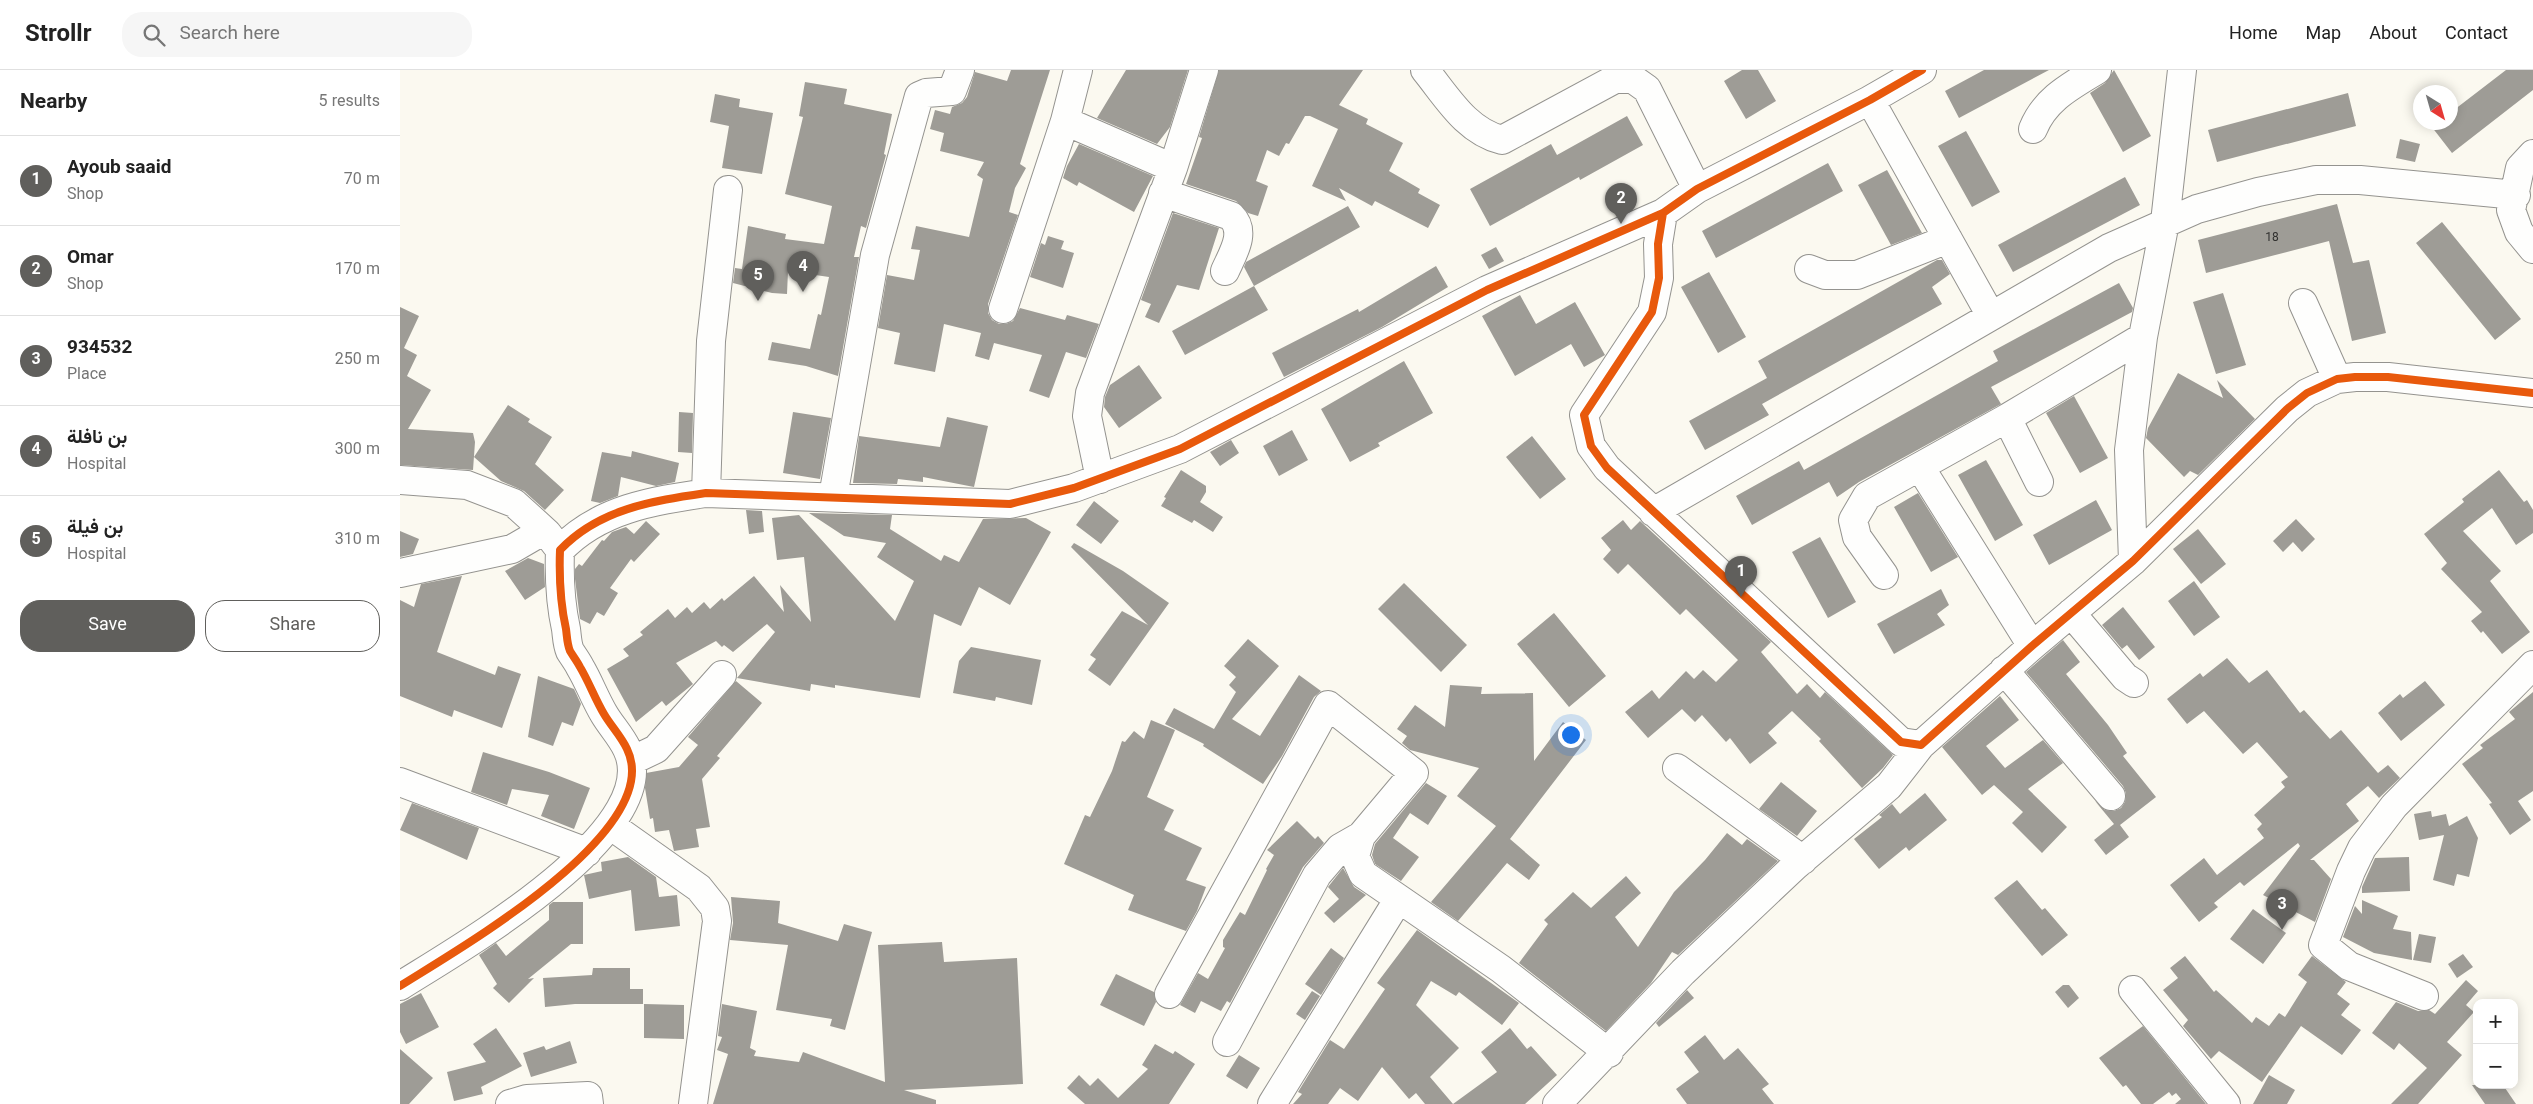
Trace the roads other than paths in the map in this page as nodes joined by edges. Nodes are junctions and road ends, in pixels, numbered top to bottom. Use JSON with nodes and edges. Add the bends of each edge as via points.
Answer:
{"nodes":[{"id":1,"x":960,"y":70,"type":"edge"},
{"id":2,"x":1078,"y":70,"type":"edge"},
{"id":3,"x":1204,"y":70,"type":"edge"},
{"id":4,"x":1425,"y":70,"type":"edge"},
{"id":5,"x":1922,"y":70,"type":"edge"},
{"id":6,"x":2097,"y":70,"type":"edge"},
{"id":7,"x":2182,"y":70,"type":"edge"},
{"id":8,"x":1870,"y":100,"type":"junction"},
{"id":9,"x":1065,"y":121,"type":"junction"},
{"id":10,"x":2033,"y":129,"type":"dead end"},
{"id":11,"x":2533,"y":154,"type":"edge"},
{"id":12,"x":1173,"y":168,"type":"junction"},
{"id":13,"x":728,"y":190,"type":"dead end"},
{"id":14,"x":1697,"y":190,"type":"junction"},
{"id":15,"x":1164,"y":193,"type":"junction"},
{"id":16,"x":2516,"y":195,"type":"junction"},
{"id":17,"x":1663,"y":214,"type":"junction"},
{"id":18,"x":2165,"y":222,"type":"junction"},
{"id":19,"x":1948,"y":239,"type":"junction"},
{"id":20,"x":2533,"y":249,"type":"edge"},
{"id":21,"x":1809,"y":269,"type":"dead end"},
{"id":22,"x":1225,"y":271,"type":"dead end"},
{"id":23,"x":2303,"y":303,"type":"dead end"},
{"id":24,"x":1003,"y":309,"type":"dead end"},
{"id":25,"x":1991,"y":316,"type":"junction"},
{"id":26,"x":2142,"y":337,"type":"junction"},
{"id":27,"x":2337,"y":379,"type":"junction"},
{"id":28,"x":2533,"y":394,"type":"edge"},
{"id":29,"x":2007,"y":418,"type":"junction"},
{"id":30,"x":1920,"y":467,"type":"junction"},
{"id":31,"x":1100,"y":479,"type":"junction"},
{"id":32,"x":400,"y":480,"type":"edge"},
{"id":33,"x":2039,"y":482,"type":"dead end"},
{"id":34,"x":706,"y":493,"type":"junction"},
{"id":35,"x":833,"y":497,"type":"junction"},
{"id":36,"x":1652,"y":512,"type":"junction"},
{"id":37,"x":551,"y":540,"type":"junction"},
{"id":38,"x":2133,"y":561,"type":"junction"},
{"id":39,"x":400,"y":573,"type":"edge"},
{"id":40,"x":1884,"y":575,"type":"dead end"},
{"id":41,"x":2071,"y":613,"type":"junction"},
{"id":42,"x":2032,"y":646,"type":"junction"},
{"id":43,"x":2533,"y":665,"type":"edge"},
{"id":44,"x":2004,"y":670,"type":"junction"},
{"id":45,"x":722,"y":675,"type":"dead end"},
{"id":46,"x":2134,"y":683,"type":"dead end"},
{"id":47,"x":1921,"y":745,"type":"junction"},
{"id":48,"x":631,"y":761,"type":"junction"},
{"id":49,"x":1677,"y":768,"type":"dead end"},
{"id":50,"x":400,"y":782,"type":"edge"},
{"id":51,"x":2111,"y":796,"type":"dead end"},
{"id":52,"x":610,"y":825,"type":"junction"},
{"id":53,"x":1361,"y":836,"type":"junction"},
{"id":54,"x":587,"y":852,"type":"junction"},
{"id":55,"x":1803,"y":860,"type":"junction"},
{"id":56,"x":1398,"y":900,"type":"junction"},
{"id":57,"x":400,"y":986,"type":"edge"},
{"id":58,"x":2133,"y":990,"type":"dead end"},
{"id":59,"x":1169,"y":994,"type":"dead end"},
{"id":60,"x":2424,"y":996,"type":"dead end"},
{"id":61,"x":1227,"y":1042,"type":"dead end"},
{"id":62,"x":1609,"y":1053,"type":"junction"},
{"id":63,"x":510,"y":1104,"type":"edge"},
{"id":64,"x":589,"y":1104,"type":"edge"},
{"id":65,"x":692,"y":1104,"type":"edge"},
{"id":66,"x":1272,"y":1104,"type":"edge"},
{"id":67,"x":1557,"y":1104,"type":"edge"},
{"id":68,"x":2226,"y":1104,"type":"edge"}],
"edges":[{"from":1,"to":35,"type":"street","via":[[952,91],[919,96],[875,255]]},
{"from":2,"to":9,"type":"street"},
{"from":3,"to":12,"type":"street"},
{"from":4,"to":14,"type":"street","via":[[1470,125],[1487,136],[1502,140],[1614,79],[1632,79],[1647,89]]},
{"from":5,"to":8,"type":"street"},
{"from":6,"to":10,"type":"street","via":[[2046,105]]},
{"from":7,"to":18,"type":"street"},
{"from":8,"to":14,"type":"street"},
{"from":8,"to":19,"type":"street"},
{"from":9,"to":12,"type":"street"},
{"from":9,"to":24,"type":"street"},
{"from":11,"to":16,"type":"street","via":[[2520,168]]},
{"from":12,"to":15,"type":"street"},
{"from":13,"to":34,"type":"street","via":[[712,341]]},
{"from":14,"to":17,"type":"street"},
{"from":15,"to":22,"type":"street","via":[[1231,216],[1237,221],[1239,239]]},
{"from":15,"to":31,"type":"street","via":[[1090,393],[1087,416]]},
{"from":16,"to":18,"type":"street","via":[[2360,180],[2316,180],[2197,208]]},
{"from":16,"to":20,"type":"street","via":[[2511,210],[2519,232]]},
{"from":17,"to":31,"type":"street","via":[[1487,290],[1180,449]]},
{"from":17,"to":36,"type":"street","via":[[1658,244],[1659,278],[1652,312],[1584,416],[1591,446],[1607,468]]},
{"from":18,"to":25,"type":"street","via":[[2110,248]]},
{"from":18,"to":26,"type":"street"},
{"from":19,"to":21,"type":"street","via":[[1857,275],[1825,276]]},
{"from":19,"to":25,"type":"street"},
{"from":23,"to":27,"type":"street"},
{"from":25,"to":36,"type":"street"},
{"from":26,"to":29,"type":"street"},
{"from":26,"to":38,"type":"street","via":[[2129,450]]},
{"from":27,"to":28,"type":"street","via":[[2388,377]]},
{"from":27,"to":38,"type":"street","via":[[2306,393],[2287,409]]},
{"from":29,"to":30,"type":"street"},
{"from":29,"to":33,"type":"street"},
{"from":30,"to":40,"type":"street","via":[[1868,496],[1853,520],[1857,537]]},
{"from":30,"to":42,"type":"street"},
{"from":31,"to":35,"type":"street","via":[[1010,504]]},
{"from":32,"to":37,"type":"street","via":[[467,485],[514,502]]},
{"from":34,"to":35,"type":"street"},
{"from":34,"to":37,"type":"street","via":[[665,499],[617,512],[574,535]]},
{"from":36,"to":47,"type":"street","via":[[1901,742]]},
{"from":37,"to":39,"type":"street"},
{"from":37,"to":48,"type":"street","via":[[570,650]]},
{"from":38,"to":41,"type":"street"},
{"from":41,"to":42,"type":"street"},
{"from":41,"to":46,"type":"street","via":[[2125,677]]},
{"from":42,"to":44,"type":"street"},
{"from":43,"to":60,"type":"street","via":[[2394,806],[2362,848],[2329,927],[2323,946],[2349,966]]},
{"from":44,"to":47,"type":"street"},
{"from":44,"to":51,"type":"street"},
{"from":45,"to":48,"type":"street","via":[[656,749]]},
{"from":47,"to":55,"type":"street","via":[[1889,786]]},
{"from":48,"to":52,"type":"street","via":[[631,777],[625,797]]},
{"from":49,"to":55,"type":"street"},
{"from":50,"to":54,"type":"street"},
{"from":52,"to":54,"type":"street"},
{"from":52,"to":65,"type":"street","via":[[699,888],[714,908],[717,921]]},
{"from":53,"to":56,"type":"street","via":[[1355,856],[1363,874]]},
{"from":53,"to":59,"type":"street","via":[[1414,774],[1328,705]]},
{"from":53,"to":61,"type":"street","via":[[1340,848],[1317,875]]},
{"from":54,"to":57,"type":"street","via":[[550,885],[497,924]]},
{"from":55,"to":62,"type":"street","via":[[1683,972]]},
{"from":56,"to":62,"type":"street","via":[[1501,969]]},
{"from":56,"to":66,"type":"street"},
{"from":58,"to":68,"type":"street"},
{"from":62,"to":67,"type":"street"},
{"from":63,"to":64,"type":"street","via":[[527,1099],[588,1096]]}]}
